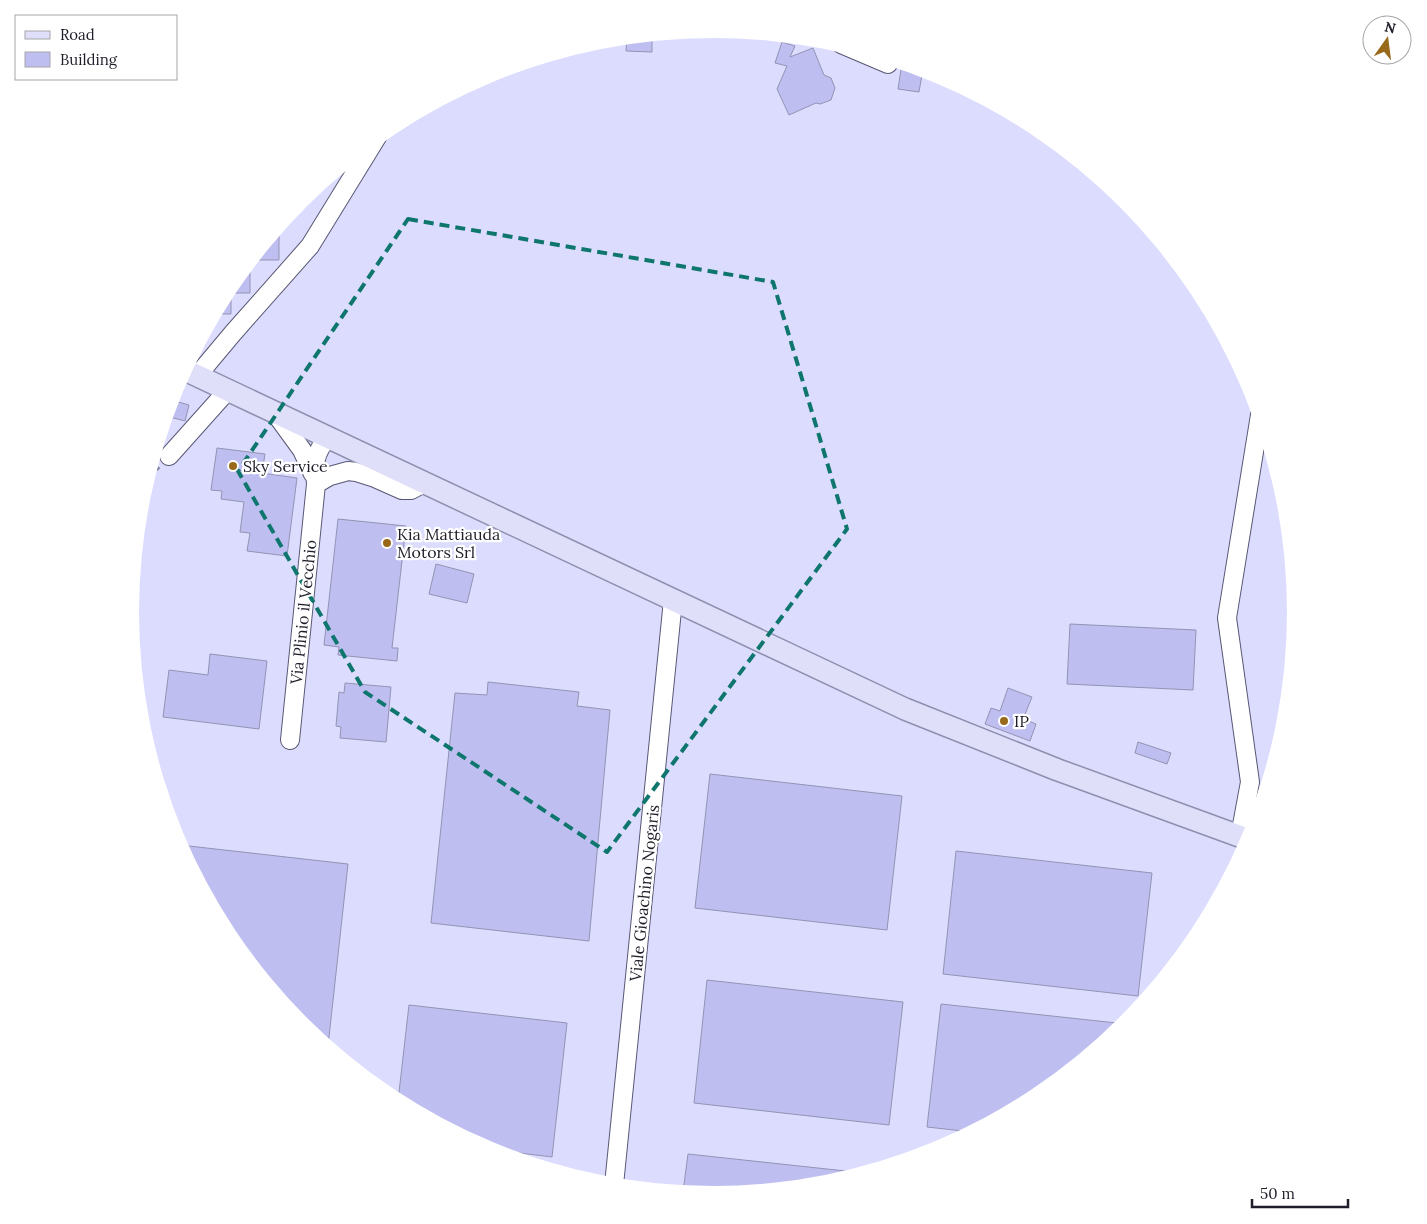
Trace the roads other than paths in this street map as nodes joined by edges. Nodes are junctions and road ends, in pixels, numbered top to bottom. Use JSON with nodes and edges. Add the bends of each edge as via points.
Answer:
{"nodes":[{"id":1,"x":366,"y":154,"type":"edge"},
{"id":2,"x":191,"y":373,"type":"edge"},
{"id":3,"x":228,"y":390,"type":"junction"},
{"id":4,"x":275,"y":413,"type":"junction"},
{"id":5,"x":327,"y":438,"type":"junction"},
{"id":6,"x":1262,"y":441,"type":"edge"},
{"id":7,"x":169,"y":456,"type":"dead end"},
{"id":8,"x":424,"y":483,"type":"junction"},
{"id":9,"x":316,"y":484,"type":"junction"},
{"id":10,"x":673,"y":600,"type":"junction"},
{"id":11,"x":290,"y":740,"type":"dead end"},
{"id":12,"x":1246,"y":827,"type":"edge"},
{"id":13,"x":1242,"y":837,"type":"edge"},
{"id":14,"x":615,"y":1178,"type":"edge"}],
"edges":[{"from":1,"to":2,"type":"street","via":[[310,246],[233,333]]},
{"from":2,"to":3,"type":"main road"},
{"from":3,"to":4,"type":"main road"},
{"from":3,"to":7,"type":"street"},
{"from":4,"to":5,"type":"main road"},
{"from":4,"to":9,"type":"street","name":"Via Plinio il Vecchio","via":[[302,450]]},
{"from":5,"to":8,"type":"main road"},
{"from":5,"to":9,"type":"street","name":"Via Plinio il Vecchio","via":[[315,459]]},
{"from":6,"to":12,"type":"street","via":[[1227,618],[1250,782]]},
{"from":8,"to":9,"type":"street","via":[[411,490],[402,490],[348,471]]},
{"from":8,"to":10,"type":"main road"},
{"from":9,"to":11,"type":"street","name":"Via Plinio il Vecchio"},
{"from":10,"to":13,"type":"main road","via":[[905,709],[1058,770]]},
{"from":10,"to":14,"type":"street","name":"Viale Gioachino Nogaris"}]}
